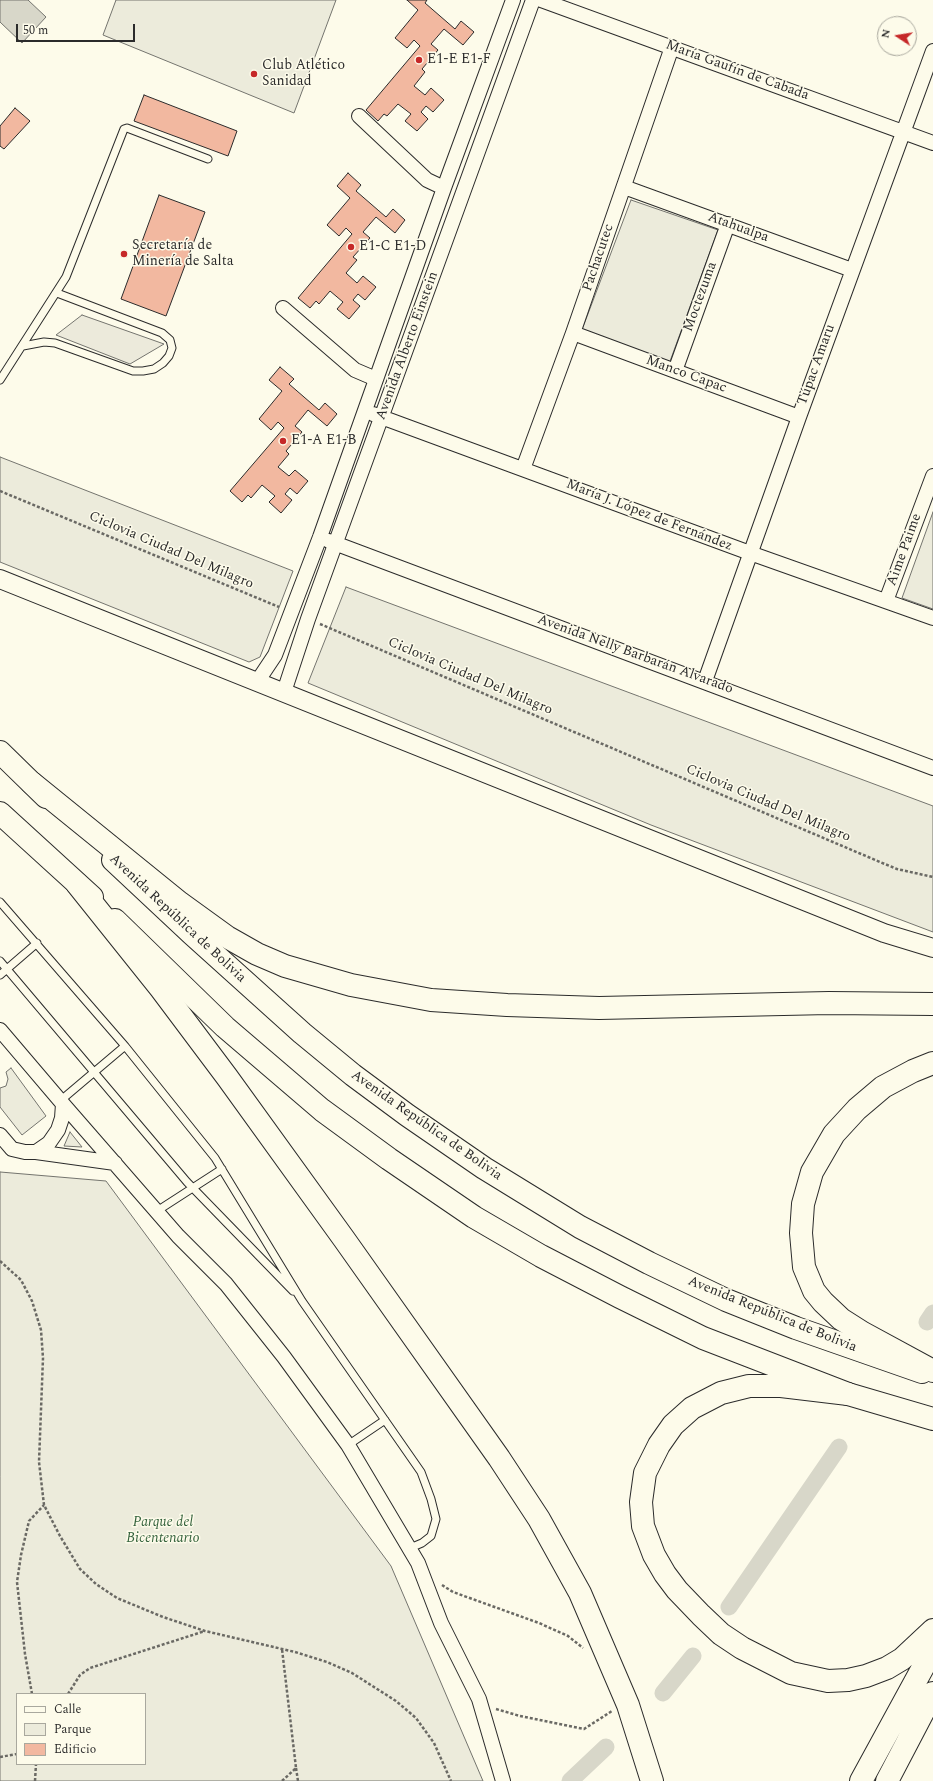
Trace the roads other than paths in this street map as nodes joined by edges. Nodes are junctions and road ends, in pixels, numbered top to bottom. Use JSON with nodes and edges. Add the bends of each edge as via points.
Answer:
{"nodes":[{"id":1,"x":513,"y":0,"type":"edge"},
{"id":2,"x":533,"y":0,"type":"edge"},
{"id":3,"x":541,"y":0,"type":"edge"},
{"id":4,"x":672,"y":47,"type":"junction"},
{"id":5,"x":933,"y":51,"type":"edge"},
{"id":6,"x":359,"y":116,"type":"dead end"},
{"id":7,"x":903,"y":132,"type":"junction"},
{"id":8,"x":933,"y":143,"type":"edge"},
{"id":9,"x":208,"y":159,"type":"dead end"},
{"id":10,"x":624,"y":186,"type":"junction"},
{"id":11,"x":444,"y":188,"type":"junction"},
{"id":12,"x":728,"y":224,"type":"junction"},
{"id":13,"x":852,"y":270,"type":"junction"},
{"id":14,"x":57,"y":292,"type":"junction"},
{"id":15,"x":283,"y":308,"type":"dead end"},
{"id":16,"x":573,"y":333,"type":"junction"},
{"id":17,"x":23,"y":346,"type":"junction"},
{"id":18,"x":675,"y":371,"type":"junction"},
{"id":19,"x":376,"y":379,"type":"junction"},
{"id":20,"x":0,"y":380,"type":"edge"},
{"id":21,"x":365,"y":410,"type":"junction"},
{"id":22,"x":798,"y":417,"type":"junction"},
{"id":23,"x":381,"y":418,"type":"junction"},
{"id":24,"x":523,"y":469,"type":"junction"},
{"id":25,"x":933,"y":476,"type":"edge"},
{"id":26,"x":320,"y":537,"type":"junction"},
{"id":27,"x":337,"y":544,"type":"junction"},
{"id":28,"x":750,"y":553,"type":"junction"},
{"id":29,"x":0,"y":579,"type":"edge"},
{"id":30,"x":886,"y":601,"type":"junction"},
{"id":31,"x":933,"y":618,"type":"edge"},
{"id":32,"x":705,"y":681,"type":"junction"},
{"id":33,"x":257,"y":682,"type":"junction"},
{"id":34,"x":284,"y":692,"type":"junction"},
{"id":35,"x":0,"y":752,"type":"edge"},
{"id":36,"x":933,"y":768,"type":"edge"},
{"id":37,"x":32,"y":783,"type":"junction"},
{"id":38,"x":0,"y":813,"type":"edge"},
{"id":39,"x":77,"y":884,"type":"junction"},
{"id":40,"x":0,"y":902,"type":"edge"},
{"id":41,"x":37,"y":943,"type":"junction"},
{"id":42,"x":933,"y":948,"type":"edge"},
{"id":43,"x":0,"y":961,"type":"edge"},
{"id":44,"x":6,"y":969,"type":"junction"},
{"id":45,"x":0,"y":975,"type":"edge"},
{"id":46,"x":933,"y":1004,"type":"edge"},
{"id":47,"x":0,"y":1030,"type":"edge"},
{"id":48,"x":125,"y":1046,"type":"junction"},
{"id":49,"x":933,"y":1063,"type":"edge"},
{"id":50,"x":95,"y":1072,"type":"junction"},
{"id":51,"x":61,"y":1102,"type":"junction"},
{"id":52,"x":0,"y":1135,"type":"edge"},
{"id":53,"x":36,"y":1152,"type":"junction"},
{"id":54,"x":115,"y":1163,"type":"junction"},
{"id":55,"x":222,"y":1169,"type":"junction"},
{"id":56,"x":193,"y":1188,"type":"junction"},
{"id":57,"x":156,"y":1211,"type":"junction"},
{"id":58,"x":302,"y":1301,"type":"junction"},
{"id":59,"x":933,"y":1371,"type":"edge"},
{"id":60,"x":933,"y":1375,"type":"edge"},
{"id":61,"x":848,"y":1394,"type":"junction"},
{"id":62,"x":933,"y":1419,"type":"edge"},
{"id":63,"x":385,"y":1420,"type":"junction"},
{"id":64,"x":348,"y":1445,"type":"junction"},
{"id":65,"x":410,"y":1548,"type":"junction"},
{"id":66,"x":933,"y":1630,"type":"edge"},
{"id":67,"x":933,"y":1649,"type":"edge"},
{"id":68,"x":933,"y":1693,"type":"edge"},
{"id":69,"x":503,"y":1781,"type":"edge"},
{"id":70,"x":652,"y":1781,"type":"edge"},
{"id":71,"x":861,"y":1781,"type":"edge"},
{"id":72,"x":887,"y":1781,"type":"edge"}],
"edges":[{"from":1,"to":11,"type":"street","name":"Avenida Alberto Einstein"},
{"from":2,"to":23,"type":"street","name":"Avenida Alberto Einstein"},
{"from":3,"to":4,"type":"street","name":"María Gaufín de Cabada"},
{"from":4,"to":7,"type":"street","name":"María Gaufín de Cabada"},
{"from":4,"to":10,"type":"street","name":"Pachacutec"},
{"from":5,"to":7,"type":"street","name":"Túpac Amaru"},
{"from":6,"to":11,"type":"street","via":[[427,180]]},
{"from":7,"to":8,"type":"street","name":"María Gaufín de Cabada"},
{"from":7,"to":13,"type":"street","name":"Túpac Amaru"},
{"from":9,"to":14,"type":"lane","via":[[124,129],[66,277]]},
{"from":10,"to":12,"type":"street","name":"Atahualpa"},
{"from":10,"to":16,"type":"street","name":"Pachacutec"},
{"from":11,"to":19,"type":"street","name":"Avenida Alberto Einstein"},
{"from":12,"to":13,"type":"street","name":"Atahualpa"},
{"from":12,"to":18,"type":"street","name":"Moctezuma"},
{"from":13,"to":22,"type":"street","name":"Túpac Amaru"},
{"from":14,"to":17,"type":"lane"},
{"from":14,"to":17,"type":"lane","via":[[162,333],[170,340],[172,348],[169,356],[154,369],[133,371],[55,343],[44,342]]},
{"from":15,"to":19,"type":"street","via":[[355,370]]},
{"from":16,"to":18,"type":"street","name":"Manco Capac"},
{"from":16,"to":24,"type":"street","name":"Pachacutec"},
{"from":17,"to":20,"type":"lane"},
{"from":18,"to":22,"type":"street","name":"Manco Capac"},
{"from":19,"to":21,"type":"street","name":"Avenida Alberto Einstein"},
{"from":21,"to":23,"type":"street","name":"María J. López de Fernández"},
{"from":21,"to":26,"type":"street","name":"Avenida Alberto Einstein"},
{"from":22,"to":28,"type":"street","name":"Túpac Amaru"},
{"from":23,"to":24,"type":"street","name":"María J. López de Fernández"},
{"from":23,"to":27,"type":"street","name":"Avenida Alberto Einstein"},
{"from":24,"to":28,"type":"street","name":"María J. López de Fernández"},
{"from":25,"to":30,"type":"street","name":"Aime Paime"},
{"from":26,"to":27,"type":"street","name":"Avenida Nelly Barbarán Alvarado"},
{"from":26,"to":33,"type":"street","name":"Avenida Alberto Einstein","via":[[275,655]]},
{"from":27,"to":32,"type":"street","name":"Avenida Nelly Barbarán Alvarado"},
{"from":27,"to":34,"type":"street","name":"Avenida Alberto Einstein","via":[[308,619]]},
{"from":28,"to":30,"type":"street","name":"María J. López de Fernández"},
{"from":28,"to":32,"type":"street","name":"Túpac Amaru"},
{"from":29,"to":33,"type":"street"},
{"from":30,"to":31,"type":"street","name":"María J. López de Fernández"},
{"from":32,"to":36,"type":"street","name":"Avenida Nelly Barbarán Alvarado"},
{"from":33,"to":34,"type":"street"},
{"from":34,"to":42,"type":"street","via":[[884,933]]},
{"from":35,"to":37,"type":"main road","name":"Avenida República de Bolivia"},
{"from":37,"to":46,"type":"main road","via":[[227,937],[257,954],[286,966],[351,985],[431,1000],[523,1006],[599,1008]]},
{"from":37,"to":60,"type":"main road","name":"Avenida República de Bolivia","via":[[192,934],[302,1033],[353,1075],[484,1168],[580,1227],[726,1300],[796,1328]]},
{"from":38,"to":39,"type":"main road"},
{"from":39,"to":61,"type":"main road","via":[[225,1027],[310,1099],[389,1159],[474,1217],[620,1298],[703,1338]]},
{"from":39,"to":70,"type":"main road","via":[[162,988],[227,1077],[499,1458],[539,1519],[580,1593],[628,1705]]},
{"from":40,"to":41,"type":"lane"},
{"from":41,"to":44,"type":"lane"},
{"from":41,"to":48,"type":"lane"},
{"from":43,"to":44,"type":"lane"},
{"from":44,"to":45,"type":"lane"},
{"from":44,"to":50,"type":"lane"},
{"from":47,"to":51,"type":"street"},
{"from":48,"to":50,"type":"lane"},
{"from":48,"to":55,"type":"lane"},
{"from":49,"to":59,"type":"main road","via":[[883,1087],[857,1109],[834,1134],[812,1172],[803,1204],[801,1233],[804,1267],[814,1291],[823,1302],[841,1319],[863,1333]]},
{"from":50,"to":51,"type":"lane"},
{"from":50,"to":56,"type":"lane"},
{"from":51,"to":53,"type":"street","via":[[62,1118],[58,1130],[49,1143]]},
{"from":51,"to":54,"type":"street"},
{"from":52,"to":53,"type":"street","via":[[12,1148]]},
{"from":53,"to":54,"type":"street"},
{"from":54,"to":57,"type":"street"},
{"from":55,"to":56,"type":"lane"},
{"from":55,"to":58,"type":"lane"},
{"from":56,"to":57,"type":"lane"},
{"from":56,"to":58,"type":"lane"},
{"from":57,"to":64,"type":"street","via":[[226,1284],[284,1357]]},
{"from":58,"to":63,"type":"lane"},
{"from":61,"to":62,"type":"main road"},
{"from":61,"to":66,"type":"main road","via":[[781,1386],[749,1386],[721,1393],[692,1408],[672,1425],[645,1473],[641,1502],[644,1526],[654,1554],[677,1590],[721,1634],[742,1648],[791,1673],[828,1681],[866,1676],[902,1659]]},
{"from":63,"to":64,"type":"lane"},
{"from":63,"to":65,"type":"lane","via":[[421,1472],[432,1499],[436,1519],[431,1536]]},
{"from":64,"to":65,"type":"street"},
{"from":65,"to":69,"type":"street","via":[[442,1623],[479,1699]]},
{"from":67,"to":71,"type":"main road"},
{"from":68,"to":72,"type":"main road"}]}
